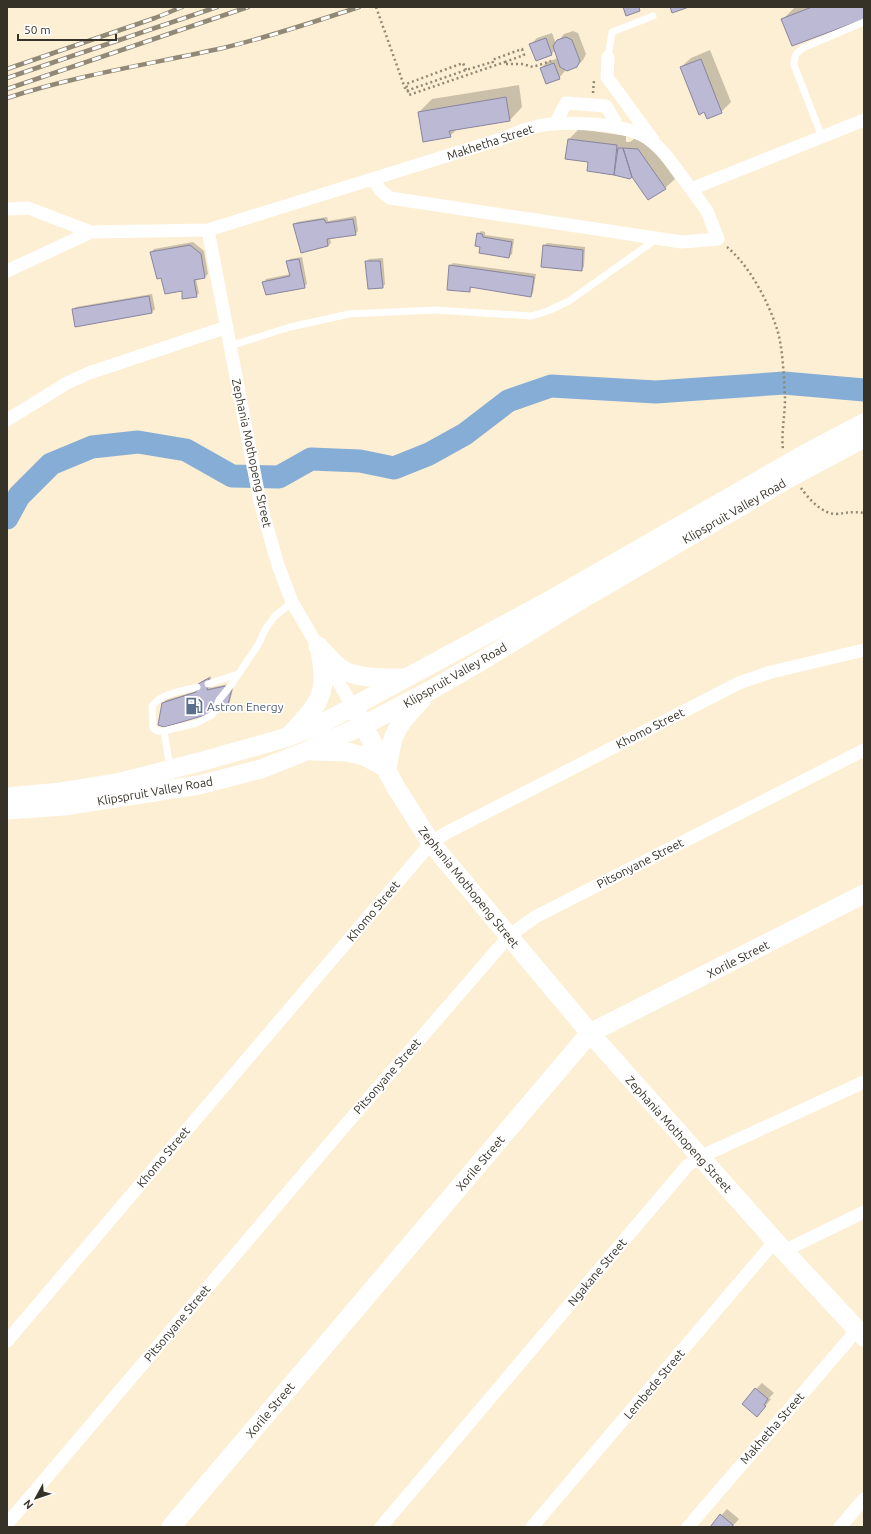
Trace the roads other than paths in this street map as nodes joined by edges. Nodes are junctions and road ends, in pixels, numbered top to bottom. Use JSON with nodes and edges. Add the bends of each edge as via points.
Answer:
{"nodes":[{"id":1,"x":653,"y":16,"type":"dead end"},
{"id":2,"x":864,"y":22,"type":"edge"},
{"id":3,"x":608,"y":57,"type":"joint"},
{"id":4,"x":864,"y":120,"type":"edge"},
{"id":5,"x":555,"y":124,"type":"junction"},
{"id":6,"x":616,"y":128,"type":"junction"},
{"id":7,"x":822,"y":137,"type":"junction"},
{"id":8,"x":662,"y":152,"type":"junction"},
{"id":9,"x":374,"y":179,"type":"junction"},
{"id":10,"x":691,"y":190,"type":"junction"},
{"id":11,"x":7,"y":209,"type":"edge"},
{"id":12,"x":208,"y":230,"type":"junction"},
{"id":13,"x":91,"y":232,"type":"junction"},
{"id":14,"x":658,"y":238,"type":"junction"},
{"id":15,"x":7,"y":271,"type":"edge"},
{"id":16,"x":227,"y":327,"type":"junction"},
{"id":17,"x":230,"y":346,"type":"junction"},
{"id":18,"x":7,"y":420,"type":"edge"},
{"id":19,"x":864,"y":423,"type":"edge"},
{"id":20,"x":864,"y":438,"type":"edge"},
{"id":21,"x":292,"y":602,"type":"junction"},
{"id":22,"x":319,"y":648,"type":"junction"},
{"id":23,"x":864,"y":650,"type":"edge"},
{"id":24,"x":238,"y":674,"type":"junction"},
{"id":25,"x":404,"y":678,"type":"junction"},
{"id":26,"x":208,"y":684,"type":"dead end"},
{"id":27,"x":197,"y":687,"type":"dead end"},
{"id":28,"x":431,"y":690,"type":"junction"},
{"id":29,"x":354,"y":707,"type":"junction"},
{"id":30,"x":364,"y":725,"type":"junction"},
{"id":31,"x":164,"y":731,"type":"junction"},
{"id":32,"x":288,"y":737,"type":"junction"},
{"id":33,"x":309,"y":750,"type":"junction"},
{"id":34,"x":864,"y":750,"type":"edge"},
{"id":35,"x":170,"y":769,"type":"junction"},
{"id":36,"x":386,"y":769,"type":"junction"},
{"id":37,"x":7,"y":797,"type":"edge"},
{"id":38,"x":7,"y":810,"type":"edge"},
{"id":39,"x":431,"y":843,"type":"junction"},
{"id":40,"x":864,"y":894,"type":"edge"},
{"id":41,"x":508,"y":936,"type":"junction"},
{"id":42,"x":590,"y":1033,"type":"junction"},
{"id":43,"x":864,"y":1082,"type":"edge"},
{"id":44,"x":700,"y":1157,"type":"junction"},
{"id":45,"x":864,"y":1212,"type":"edge"},
{"id":46,"x":780,"y":1246,"type":"junction"},
{"id":47,"x":860,"y":1334,"type":"edge"},
{"id":48,"x":7,"y":1342,"type":"edge"},
{"id":49,"x":864,"y":1499,"type":"edge"},
{"id":50,"x":7,"y":1524,"type":"edge"},
{"id":51,"x":171,"y":1527,"type":"edge"},
{"id":52,"x":381,"y":1527,"type":"edge"},
{"id":53,"x":532,"y":1527,"type":"edge"},
{"id":54,"x":688,"y":1527,"type":"edge"},
{"id":55,"x":840,"y":1527,"type":"edge"}],
"edges":[{"from":1,"to":3,"type":"lane","via":[[612,32]]},
{"from":2,"to":7,"type":"lane","via":[[803,48],[794,58],[794,65]]},
{"from":3,"to":8,"type":"street","via":[[607,77]]},
{"from":4,"to":7,"type":"street"},
{"from":5,"to":6,"type":"street","name":"Makhetha Street"},
{"from":5,"to":6,"type":"street","via":[[566,103],[606,106]]},
{"from":5,"to":9,"type":"street","name":"Makhetha Street","via":[[530,128]]},
{"from":6,"to":8,"type":"street","name":"Makhetha Street","via":[[630,130],[647,138]]},
{"from":7,"to":10,"type":"street"},
{"from":8,"to":10,"type":"street","name":"Makhetha Street"},
{"from":9,"to":12,"type":"street","name":"Makhetha Street"},
{"from":9,"to":14,"type":"street","via":[[380,191],[390,198]]},
{"from":10,"to":14,"type":"street","name":"Makhetha Street","via":[[707,211],[718,239],[682,242]]},
{"from":11,"to":13,"type":"street","via":[[28,208]]},
{"from":12,"to":13,"type":"street","name":"Makhetha Street"},
{"from":12,"to":16,"type":"street","name":"Zephania Mothopeng Street"},
{"from":13,"to":15,"type":"street"},
{"from":14,"to":17,"type":"lane","via":[[568,301],[532,316],[435,310],[349,314],[290,327]]},
{"from":16,"to":17,"type":"street","name":"Zephania Mothopeng Street"},
{"from":16,"to":18,"type":"street","via":[[89,373],[66,383]]},
{"from":17,"to":21,"type":"street","name":"Zephania Mothopeng Street","via":[[260,502],[278,565]]},
{"from":19,"to":25,"type":"main road","name":"Klipspruit Valley Road","via":[[803,455],[552,600]]},
{"from":20,"to":28,"type":"main road","name":"Klipspruit Valley Road","via":[[791,477]]},
{"from":21,"to":22,"type":"street","name":"Zephania Mothopeng Street"},
{"from":21,"to":24,"type":"lane","via":[[275,616]]},
{"from":22,"to":25,"type":"main road","via":[[341,669],[350,673],[381,678]]},
{"from":22,"to":29,"type":"street","name":"Zephania Mothopeng Street"},
{"from":22,"to":32,"type":"main road","via":[[323,680],[320,698]]},
{"from":23,"to":39,"type":"street","name":"Khomo Street","via":[[771,672],[739,683]]},
{"from":24,"to":26,"type":"lane"},
{"from":24,"to":31,"type":"lane","via":[[219,700],[212,715],[197,723]]},
{"from":25,"to":29,"type":"main road","name":"Klipspruit Valley Road"},
{"from":27,"to":31,"type":"lane","via":[[160,698],[153,703],[153,728]]},
{"from":28,"to":30,"type":"main road","name":"Klipspruit Valley Road"},
{"from":28,"to":36,"type":"main road","via":[[396,731]]},
{"from":29,"to":30,"type":"main road","name":"Zephania Mothopeng Street"},
{"from":29,"to":32,"type":"main road","name":"Klipspruit Valley Road"},
{"from":30,"to":33,"type":"main road","name":"Klipspruit Valley Road"},
{"from":30,"to":36,"type":"main road","name":"Zephania Mothopeng Street"},
{"from":31,"to":35,"type":"lane"},
{"from":32,"to":35,"type":"main road","name":"Klipspruit Valley Road"},
{"from":33,"to":36,"type":"main road","via":[[347,752],[364,756]]},
{"from":33,"to":38,"type":"main road","name":"Klipspruit Valley Road","via":[[261,769],[199,785],[64,806]]},
{"from":34,"to":41,"type":"street","name":"Pitsonyane Street","via":[[535,917]]},
{"from":35,"to":37,"type":"main road","name":"Klipspruit Valley Road","via":[[61,792]]},
{"from":36,"to":39,"type":"main road","name":"Zephania Mothopeng Street"},
{"from":39,"to":41,"type":"main road","name":"Zephania Mothopeng Street"},
{"from":39,"to":48,"type":"street","name":"Khomo Street"},
{"from":40,"to":42,"type":"main road","name":"Xorile Street"},
{"from":41,"to":42,"type":"main road","name":"Zephania Mothopeng Street"},
{"from":41,"to":50,"type":"street","name":"Pitsonyane Street"},
{"from":42,"to":44,"type":"main road","name":"Zephania Mothopeng Street"},
{"from":42,"to":51,"type":"main road","name":"Xorile Street"},
{"from":43,"to":44,"type":"street","name":"Ngakane Street"},
{"from":44,"to":46,"type":"main road","name":"Zephania Mothopeng Street"},
{"from":44,"to":52,"type":"street","name":"Ngakane Street","via":[[687,1166]]},
{"from":45,"to":46,"type":"street","name":"Lembede Street"},
{"from":46,"to":47,"type":"main road","name":"Zephania Mothopeng Street"},
{"from":46,"to":53,"type":"street","name":"Lembede Street"},
{"from":47,"to":54,"type":"street","name":"Makhetha Street"},
{"from":49,"to":55,"type":"street"}]}
